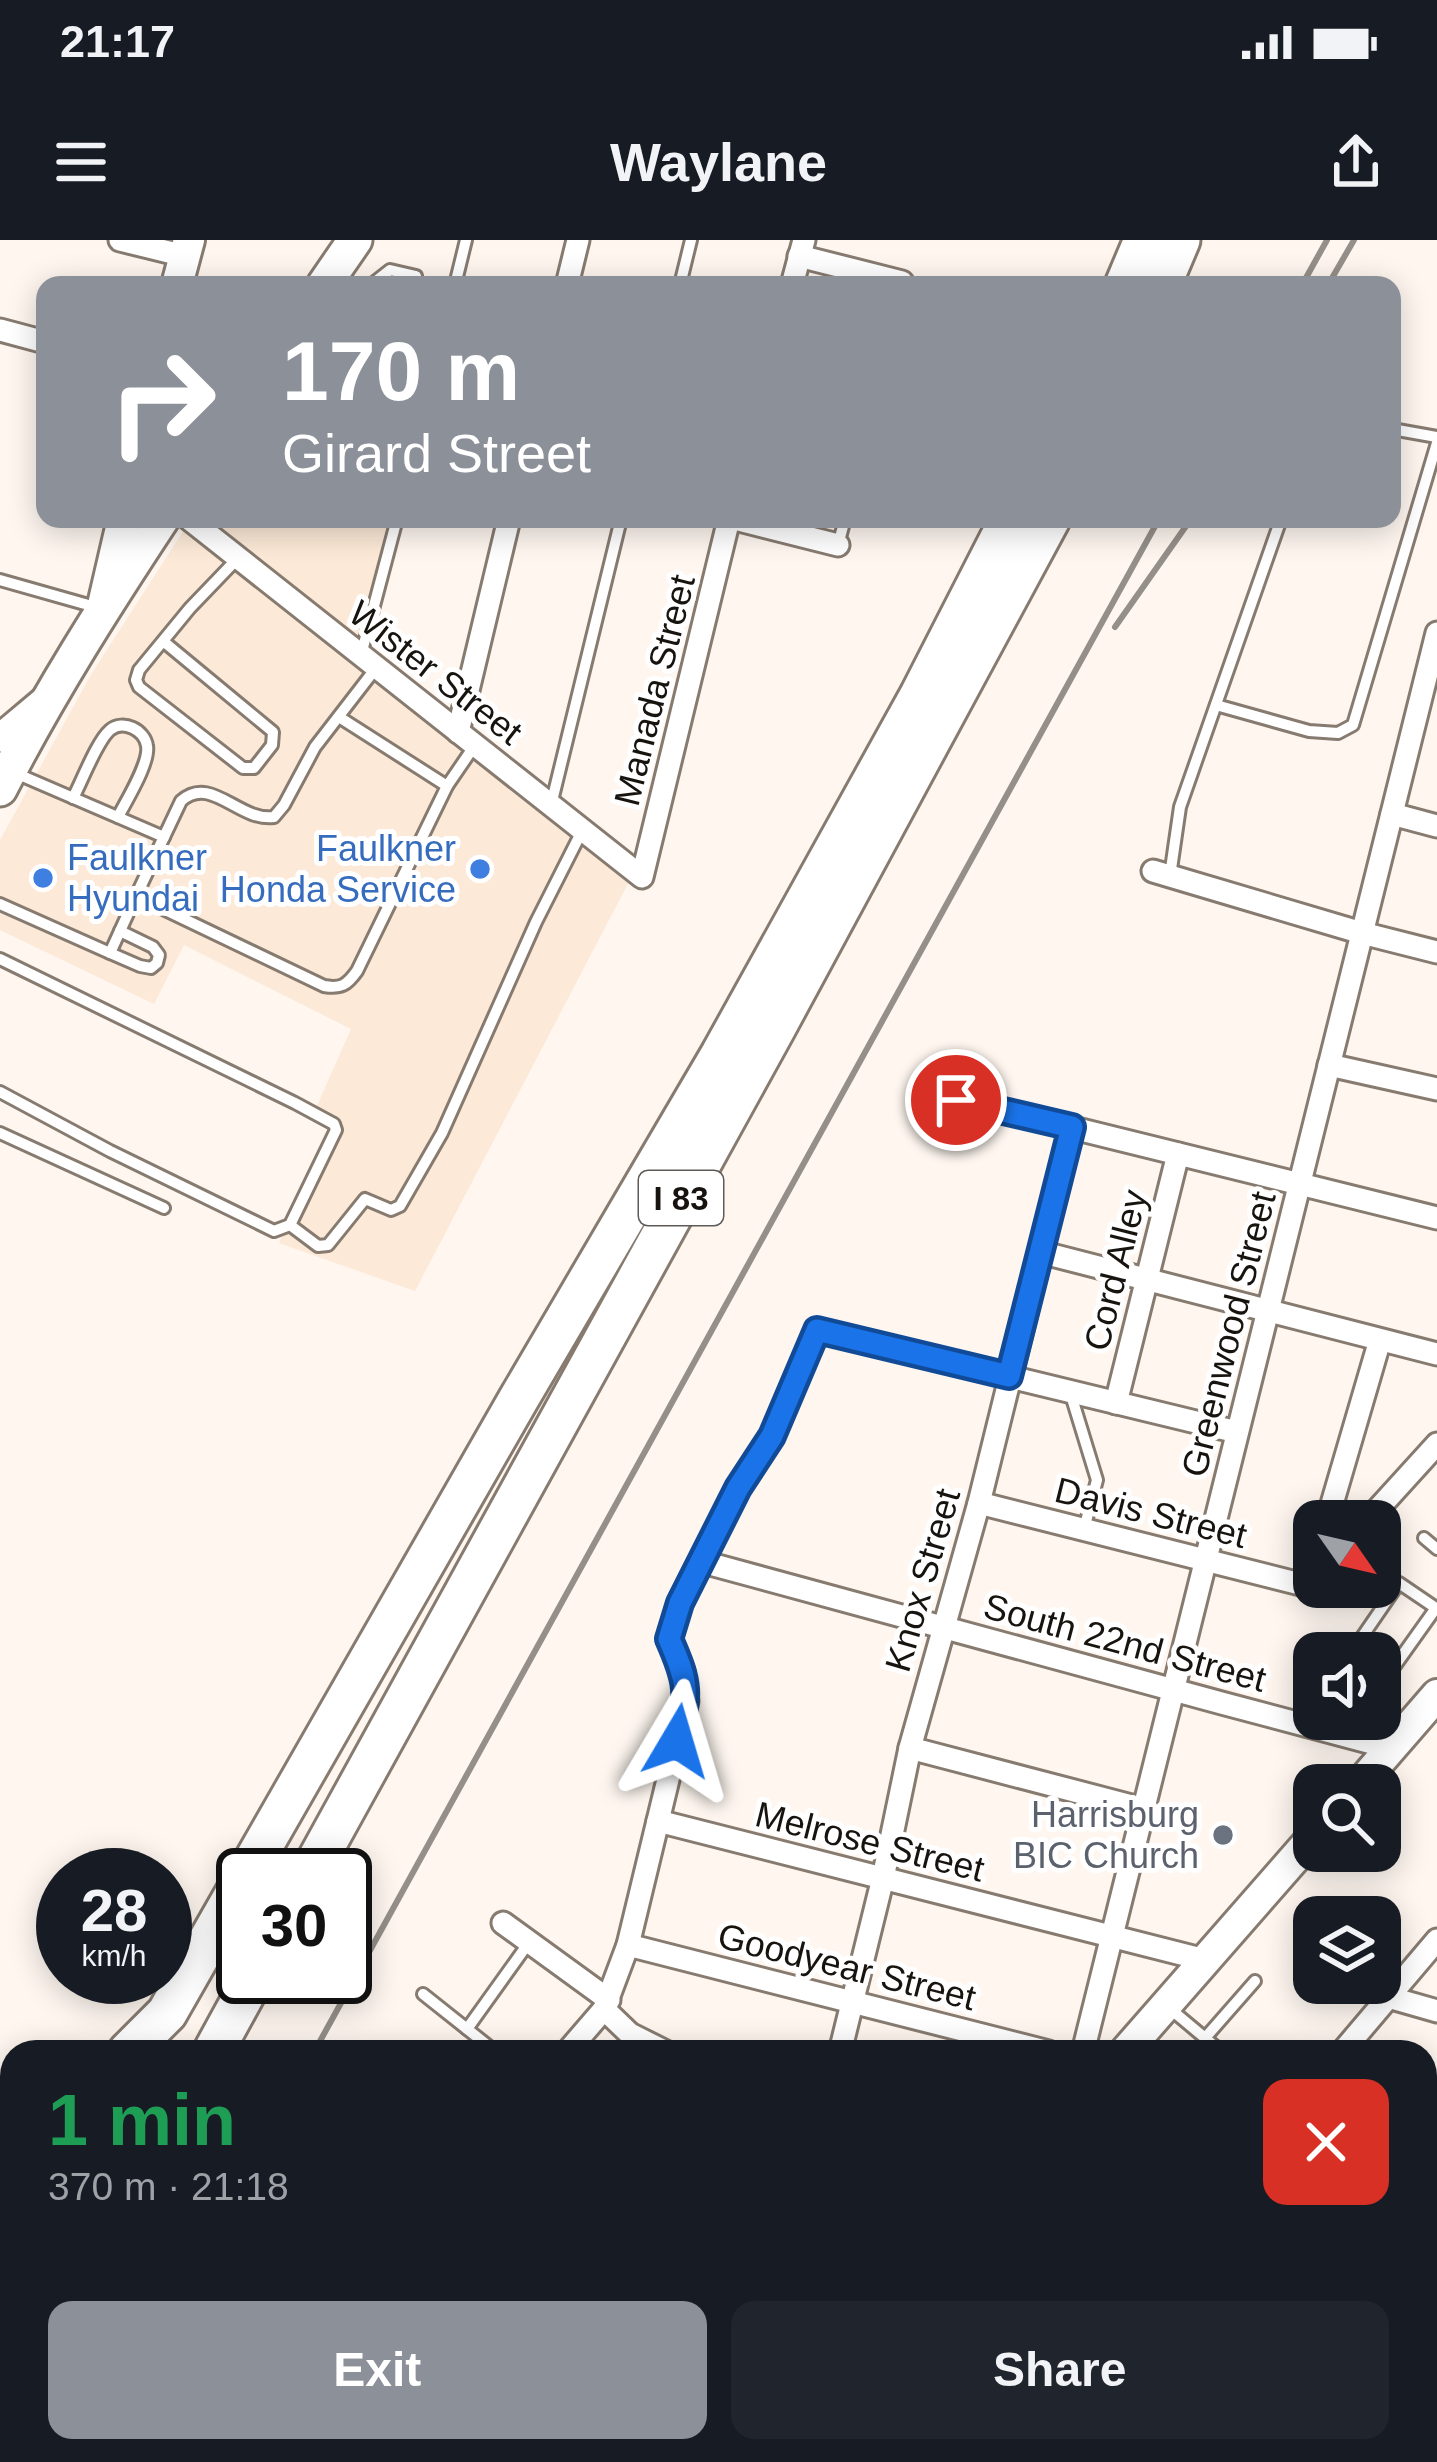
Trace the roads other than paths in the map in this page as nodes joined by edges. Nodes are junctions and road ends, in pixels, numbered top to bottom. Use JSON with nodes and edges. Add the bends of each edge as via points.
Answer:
{"nodes":[{"id":1,"x":120,"y":240,"type":"edge"},
{"id":2,"x":355,"y":240,"type":"edge"},
{"id":3,"x":466,"y":240,"type":"edge"},
{"id":4,"x":578,"y":240,"type":"edge"},
{"id":5,"x":692,"y":240,"type":"edge"},
{"id":6,"x":1144,"y":240,"type":"edge"},
{"id":7,"x":1180,"y":240,"type":"edge"},
{"id":8,"x":801,"y":248,"type":"edge"},
{"id":9,"x":184,"y":260,"type":"edge"},
{"id":10,"x":330,"y":276,"type":"edge"},
{"id":11,"x":383,"y":276,"type":"edge"},
{"id":12,"x":412,"y":276,"type":"edge"},
{"id":13,"x":457,"y":276,"type":"edge"},
{"id":14,"x":569,"y":276,"type":"edge"},
{"id":15,"x":682,"y":276,"type":"edge"},
{"id":16,"x":880,"y":276,"type":"edge"},
{"id":17,"x":1129,"y":276,"type":"edge"},
{"id":18,"x":1165,"y":276,"type":"edge"},
{"id":19,"x":0,"y":330,"type":"edge"},
{"id":20,"x":36,"y":340,"type":"edge"},
{"id":21,"x":1401,"y":431,"type":"edge"},
{"id":22,"x":1437,"y":440,"type":"edge"},
{"id":23,"x":121,"y":528,"type":"edge"},
{"id":24,"x":156,"y":528,"type":"edge"},
{"id":25,"x":200,"y":528,"type":"edge"},
{"id":26,"x":395,"y":528,"type":"edge"},
{"id":27,"x":507,"y":528,"type":"edge"},
{"id":28,"x":619,"y":528,"type":"edge"},
{"id":29,"x":730,"y":528,"type":"edge"},
{"id":30,"x":769,"y":528,"type":"edge"},
{"id":31,"x":843,"y":528,"type":"edge"},
{"id":32,"x":1005,"y":528,"type":"edge"},
{"id":33,"x":1046,"y":528,"type":"edge"},
{"id":34,"x":1278,"y":528,"type":"edge"},
{"id":35,"x":838,"y":545,"type":"joint"},
{"id":36,"x":238,"y":558,"type":"junction"},
{"id":37,"x":0,"y":580,"type":"edge"},
{"id":38,"x":102,"y":609,"type":"junction"},
{"id":39,"x":1437,"y":633,"type":"edge"},
{"id":40,"x":163,"y":641,"type":"junction"},
{"id":41,"x":368,"y":662,"type":"junction"},
{"id":42,"x":1431,"y":682,"type":"edge"},
{"id":43,"x":1216,"y":705,"type":"junction"},
{"id":44,"x":339,"y":717,"type":"junction"},
{"id":45,"x":467,"y":739,"type":"junction"},
{"id":46,"x":3,"y":766,"type":"edge"},
{"id":47,"x":447,"y":786,"type":"junction"},
{"id":48,"x":73,"y":798,"type":"junction"},
{"id":49,"x":550,"y":805,"type":"junction"},
{"id":50,"x":1392,"y":814,"type":"junction"},
{"id":51,"x":118,"y":817,"type":"junction"},
{"id":52,"x":1437,"y":826,"type":"edge"},
{"id":53,"x":583,"y":829,"type":"junction"},
{"id":54,"x":164,"y":837,"type":"junction"},
{"id":55,"x":1162,"y":873,"type":"joint"},
{"id":56,"x":642,"y":877,"type":"joint"},
{"id":57,"x":136,"y":896,"type":"junction"},
{"id":58,"x":0,"y":904,"type":"edge"},
{"id":59,"x":120,"y":931,"type":"junction"},
{"id":60,"x":1362,"y":933,"type":"junction"},
{"id":61,"x":1437,"y":952,"type":"edge"},
{"id":62,"x":110,"y":953,"type":"junction"},
{"id":63,"x":0,"y":959,"type":"edge"},
{"id":64,"x":1329,"y":1065,"type":"junction"},
{"id":65,"x":1437,"y":1089,"type":"edge"},
{"id":66,"x":0,"y":1092,"type":"edge"},
{"id":67,"x":956,"y":1100,"type":"dead end"},
{"id":68,"x":1072,"y":1127,"type":"junction"},
{"id":69,"x":0,"y":1133,"type":"edge"},
{"id":70,"x":1178,"y":1154,"type":"junction"},
{"id":71,"x":1299,"y":1184,"type":"junction"},
{"id":72,"x":164,"y":1208,"type":"dead end"},
{"id":73,"x":1437,"y":1218,"type":"edge"},
{"id":74,"x":290,"y":1225,"type":"junction"},
{"id":75,"x":1040,"y":1252,"type":"junction"},
{"id":76,"x":1147,"y":1281,"type":"junction"},
{"id":77,"x":1268,"y":1311,"type":"junction"},
{"id":78,"x":1380,"y":1340,"type":"junction"},
{"id":79,"x":1437,"y":1354,"type":"edge"},
{"id":80,"x":1009,"y":1376,"type":"junction"},
{"id":81,"x":1070,"y":1392,"type":"junction"},
{"id":82,"x":1116,"y":1403,"type":"junction"},
{"id":83,"x":1237,"y":1432,"type":"junction"},
{"id":84,"x":1437,"y":1444,"type":"edge"},
{"id":85,"x":1333,"y":1500,"type":"edge"},
{"id":86,"x":1386,"y":1500,"type":"edge"},
{"id":87,"x":979,"y":1503,"type":"junction"},
{"id":88,"x":1084,"y":1529,"type":"junction"},
{"id":89,"x":1424,"y":1538,"type":"dead end"},
{"id":90,"x":1437,"y":1549,"type":"edge"},
{"id":91,"x":1206,"y":1560,"type":"junction"},
{"id":92,"x":703,"y":1562,"type":"junction"},
{"id":93,"x":1293,"y":1573,"type":"edge"},
{"id":94,"x":943,"y":1626,"type":"junction"},
{"id":95,"x":1432,"y":1628,"type":"edge"},
{"id":96,"x":1366,"y":1632,"type":"edge"},
{"id":97,"x":1401,"y":1662,"type":"edge"},
{"id":98,"x":1173,"y":1692,"type":"junction"},
{"id":99,"x":1437,"y":1695,"type":"edge"},
{"id":100,"x":910,"y":1748,"type":"junction"},
{"id":101,"x":1391,"y":1748,"type":"junction"},
{"id":102,"x":1377,"y":1764,"type":"edge"},
{"id":103,"x":1143,"y":1809,"type":"junction"},
{"id":104,"x":658,"y":1821,"type":"junction"},
{"id":105,"x":261,"y":1848,"type":"edge"},
{"id":106,"x":324,"y":1848,"type":"edge"},
{"id":107,"x":1293,"y":1860,"type":"edge"},
{"id":108,"x":883,"y":1878,"type":"junction"},
{"id":109,"x":502,"y":1922,"type":"dead end"},
{"id":110,"x":216,"y":1927,"type":"edge"},
{"id":111,"x":1112,"y":1936,"type":"junction"},
{"id":112,"x":1437,"y":1940,"type":"edge"},
{"id":113,"x":530,"y":1941,"type":"junction"},
{"id":114,"x":628,"y":1945,"type":"junction"},
{"id":115,"x":1205,"y":1960,"type":"junction"},
{"id":116,"x":1255,"y":1981,"type":"dead end"},
{"id":117,"x":1401,"y":1982,"type":"edge"},
{"id":118,"x":423,"y":1994,"type":"dead end"},
{"id":119,"x":1401,"y":2001,"type":"edge"},
{"id":120,"x":852,"y":2002,"type":"junction"},
{"id":121,"x":239,"y":2004,"type":"edge"},
{"id":122,"x":1382,"y":2004,"type":"edge"},
{"id":123,"x":606,"y":2005,"type":"junction"},
{"id":124,"x":1166,"y":2005,"type":"junction"},
{"id":125,"x":1437,"y":2011,"type":"edge"},
{"id":126,"x":467,"y":2029,"type":"junction"},
{"id":127,"x":1205,"y":2038,"type":"junction"},
{"id":128,"x":140,"y":2040,"type":"edge"},
{"id":129,"x":220,"y":2040,"type":"edge"},
{"id":130,"x":481,"y":2040,"type":"edge"},
{"id":131,"x":577,"y":2040,"type":"edge"},
{"id":132,"x":642,"y":2040,"type":"edge"},
{"id":133,"x":843,"y":2040,"type":"edge"},
{"id":134,"x":1002,"y":2040,"type":"edge"},
{"id":135,"x":1085,"y":2040,"type":"edge"},
{"id":136,"x":1144,"y":2040,"type":"edge"},
{"id":137,"x":1207,"y":2040,"type":"edge"},
{"id":138,"x":1352,"y":2040,"type":"edge"}],
"edges":[{"from":1,"to":9,"type":"street"},
{"from":2,"to":10,"type":"main road"},
{"from":3,"to":13,"type":"lane"},
{"from":4,"to":14,"type":"street"},
{"from":5,"to":15,"type":"lane"},
{"from":6,"to":17,"type":"highway"},
{"from":7,"to":18,"type":"highway"},
{"from":8,"to":16,"type":"street"},
{"from":11,"to":12,"type":"lane"},
{"from":19,"to":20,"type":"street"},
{"from":21,"to":22,"type":"lane"},
{"from":22,"to":43,"type":"lane","via":[[1353,725],[1309,731]]},
{"from":23,"to":38,"type":"main road"},
{"from":24,"to":38,"type":"main road"},
{"from":25,"to":36,"type":"street","name":"Wister Street"},
{"from":26,"to":41,"type":"lane"},
{"from":27,"to":45,"type":"street"},
{"from":28,"to":49,"type":"lane"},
{"from":29,"to":56,"type":"street","name":"Manada Street"},
{"from":30,"to":35,"type":"street"},
{"from":31,"to":35,"type":"lane"},
{"from":32,"to":105,"type":"highway","number":"I 83","via":[[721,1054]]},
{"from":33,"to":106,"type":"highway","number":"I 83"},
{"from":34,"to":43,"type":"lane"},
{"from":36,"to":40,"type":"lane"},
{"from":36,"to":41,"type":"street","name":"Wister Street"},
{"from":37,"to":38,"type":"lane"},
{"from":38,"to":46,"type":"main road"},
{"from":39,"to":42,"type":"street","name":"Greenwood Street"},
{"from":40,"to":40,"type":"lane","via":[[139,670],[139,687],[243,768],[254,768],[273,732]]},
{"from":41,"to":44,"type":"lane"},
{"from":41,"to":45,"type":"street","name":"Wister Street"},
{"from":42,"to":50,"type":"street","name":"Greenwood Street"},
{"from":43,"to":55,"type":"lane"},
{"from":44,"to":47,"type":"lane"},
{"from":44,"to":54,"type":"lane","via":[[274,817],[192,791]]},
{"from":45,"to":47,"type":"lane"},
{"from":45,"to":49,"type":"street","name":"Wister Street"},
{"from":46,"to":48,"type":"lane"},
{"from":47,"to":57,"type":"lane","via":[[357,971],[339,988]]},
{"from":48,"to":51,"type":"lane"},
{"from":48,"to":51,"type":"lane","via":[[108,731],[132,727],[148,746],[146,760]]},
{"from":49,"to":53,"type":"street","name":"Wister Street"},
{"from":50,"to":52,"type":"street"},
{"from":50,"to":60,"type":"street","name":"Greenwood Street"},
{"from":51,"to":54,"type":"lane"},
{"from":53,"to":56,"type":"street","name":"Wister Street"},
{"from":53,"to":74,"type":"lane","via":[[400,1206],[364,1199],[328,1245]]},
{"from":54,"to":57,"type":"lane"},
{"from":55,"to":60,"type":"street"},
{"from":57,"to":59,"type":"lane"},
{"from":58,"to":62,"type":"lane"},
{"from":59,"to":62,"type":"lane"},
{"from":59,"to":62,"type":"lane","via":[[154,947],[157,963],[140,966]]},
{"from":60,"to":61,"type":"street"},
{"from":60,"to":64,"type":"street","name":"Greenwood Street"},
{"from":63,"to":74,"type":"lane","via":[[334,1124]]},
{"from":64,"to":65,"type":"street"},
{"from":64,"to":71,"type":"street","name":"Greenwood Street"},
{"from":66,"to":74,"type":"lane","via":[[274,1231]]},
{"from":67,"to":68,"type":"street"},
{"from":68,"to":70,"type":"street"},
{"from":68,"to":75,"type":"street","name":"Knox Street"},
{"from":69,"to":72,"type":"lane"},
{"from":70,"to":71,"type":"street"},
{"from":70,"to":76,"type":"street","name":"Cord Alley"},
{"from":71,"to":73,"type":"street"},
{"from":71,"to":77,"type":"street","name":"Greenwood Street"},
{"from":75,"to":76,"type":"street"},
{"from":75,"to":80,"type":"street","name":"Knox Street"},
{"from":76,"to":77,"type":"street"},
{"from":76,"to":82,"type":"street","name":"Cord Alley"},
{"from":77,"to":78,"type":"street"},
{"from":77,"to":83,"type":"street","name":"Greenwood Street"},
{"from":78,"to":79,"type":"street"},
{"from":78,"to":85,"type":"street"},
{"from":80,"to":81,"type":"street"},
{"from":80,"to":87,"type":"street","name":"Knox Street"},
{"from":80,"to":92,"type":"street","via":[[817,1330],[772,1436]]},
{"from":81,"to":82,"type":"street"},
{"from":81,"to":88,"type":"lane","via":[[1097,1480]]},
{"from":82,"to":83,"type":"street"},
{"from":83,"to":91,"type":"street","name":"Greenwood Street"},
{"from":84,"to":86,"type":"street"},
{"from":87,"to":88,"type":"street","name":"Davis Street"},
{"from":87,"to":94,"type":"street","name":"Knox Street"},
{"from":88,"to":91,"type":"street","name":"Davis Street"},
{"from":89,"to":90,"type":"lane"},
{"from":91,"to":93,"type":"street","name":"Davis Street"},
{"from":91,"to":98,"type":"street","name":"Greenwood Street"},
{"from":92,"to":94,"type":"street","name":"South 22nd Street"},
{"from":92,"to":104,"type":"street","via":[[669,1639],[687,1700]]},
{"from":94,"to":98,"type":"street","name":"South 22nd Street"},
{"from":94,"to":100,"type":"street","name":"Knox Street"},
{"from":95,"to":96,"type":"lane","via":[[1436,1608],[1399,1583]]},
{"from":95,"to":97,"type":"lane"},
{"from":98,"to":101,"type":"street","name":"South 22nd Street"},
{"from":98,"to":103,"type":"street","name":"Greenwood Street"},
{"from":99,"to":101,"type":"main road"},
{"from":100,"to":103,"type":"street"},
{"from":100,"to":108,"type":"street","name":"Knox Street"},
{"from":101,"to":102,"type":"main road"},
{"from":103,"to":111,"type":"street","name":"Greenwood Street"},
{"from":104,"to":108,"type":"street","name":"Melrose Street"},
{"from":104,"to":114,"type":"street"},
{"from":107,"to":115,"type":"main road"},
{"from":108,"to":111,"type":"street","name":"Melrose Street"},
{"from":108,"to":120,"type":"street","name":"Knox Street"},
{"from":109,"to":113,"type":"street"},
{"from":110,"to":128,"type":"highway","number":"I 83","via":[[167,2013]]},
{"from":111,"to":115,"type":"street","name":"Melrose Street"},
{"from":111,"to":135,"type":"street","name":"Greenwood Street"},
{"from":112,"to":117,"type":"street"},
{"from":113,"to":123,"type":"street"},
{"from":113,"to":126,"type":"lane"},
{"from":114,"to":120,"type":"street","name":"Goodyear Street"},
{"from":114,"to":123,"type":"street"},
{"from":115,"to":124,"type":"main road"},
{"from":116,"to":127,"type":"lane"},
{"from":118,"to":126,"type":"lane"},
{"from":119,"to":125,"type":"street"},
{"from":120,"to":133,"type":"street","name":"Knox Street"},
{"from":120,"to":134,"type":"street","name":"Goodyear Street"},
{"from":121,"to":129,"type":"highway"},
{"from":122,"to":138,"type":"street"},
{"from":123,"to":131,"type":"street"},
{"from":123,"to":132,"type":"street"},
{"from":124,"to":127,"type":"lane"},
{"from":124,"to":136,"type":"main road"},
{"from":126,"to":130,"type":"lane"},
{"from":127,"to":137,"type":"lane"}]}
